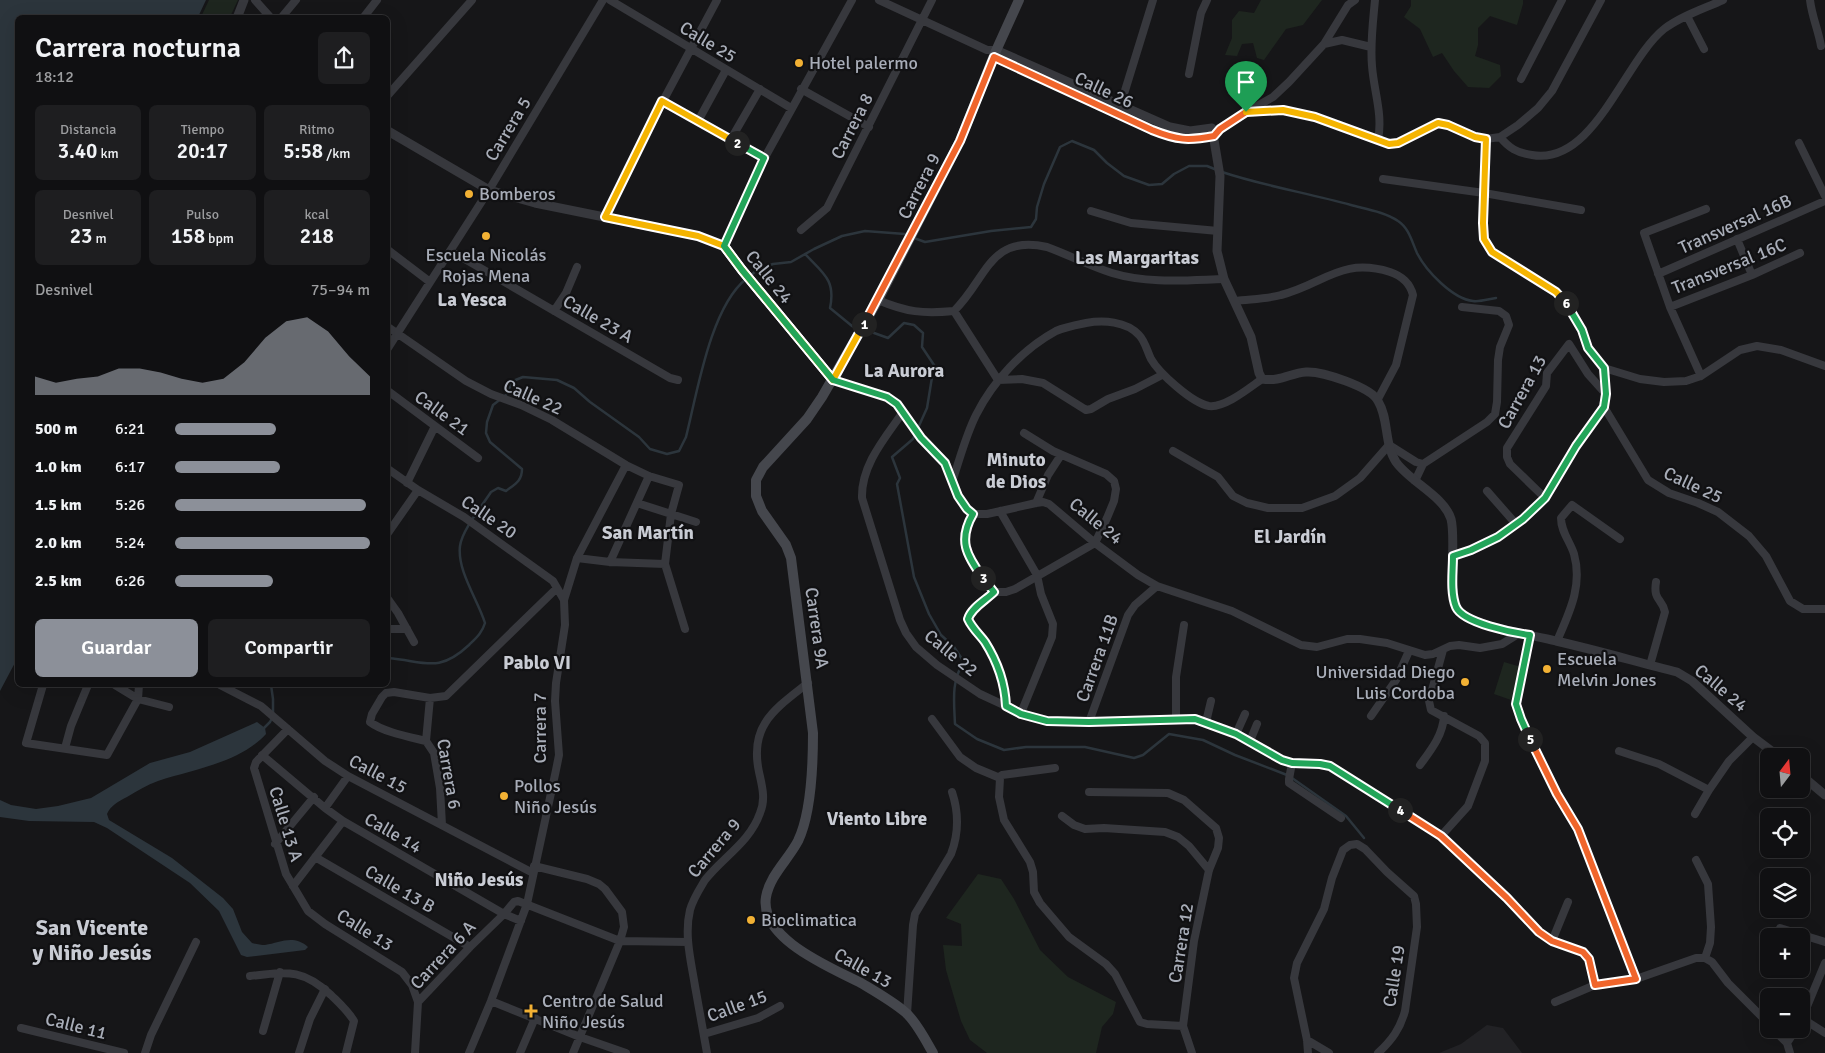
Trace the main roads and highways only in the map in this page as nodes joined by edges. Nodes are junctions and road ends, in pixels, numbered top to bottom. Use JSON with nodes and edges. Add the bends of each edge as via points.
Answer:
{"nodes":[{"id":1,"x":1019,"y":0,"type":"edge"},
{"id":2,"x":833,"y":380,"type":"joint"},
{"id":3,"x":765,"y":906,"type":"joint"},
{"id":4,"x":933,"y":1053,"type":"edge"}],
"edges":[{"from":1,"to":2,"type":"main road","name":"Carrera 9","via":[[992,53],[960,141]]},
{"from":2,"to":3,"type":"main road","name":"Carrera 9A","via":[[807,419],[763,467],[756,480],[756,496],[762,511],[786,545],[791,558],[812,718],[813,754],[805,824],[797,843],[769,886]]},
{"from":3,"to":4,"type":"main road","name":"Calle 13","via":[[771,922],[791,943],[908,1014]]}]}
